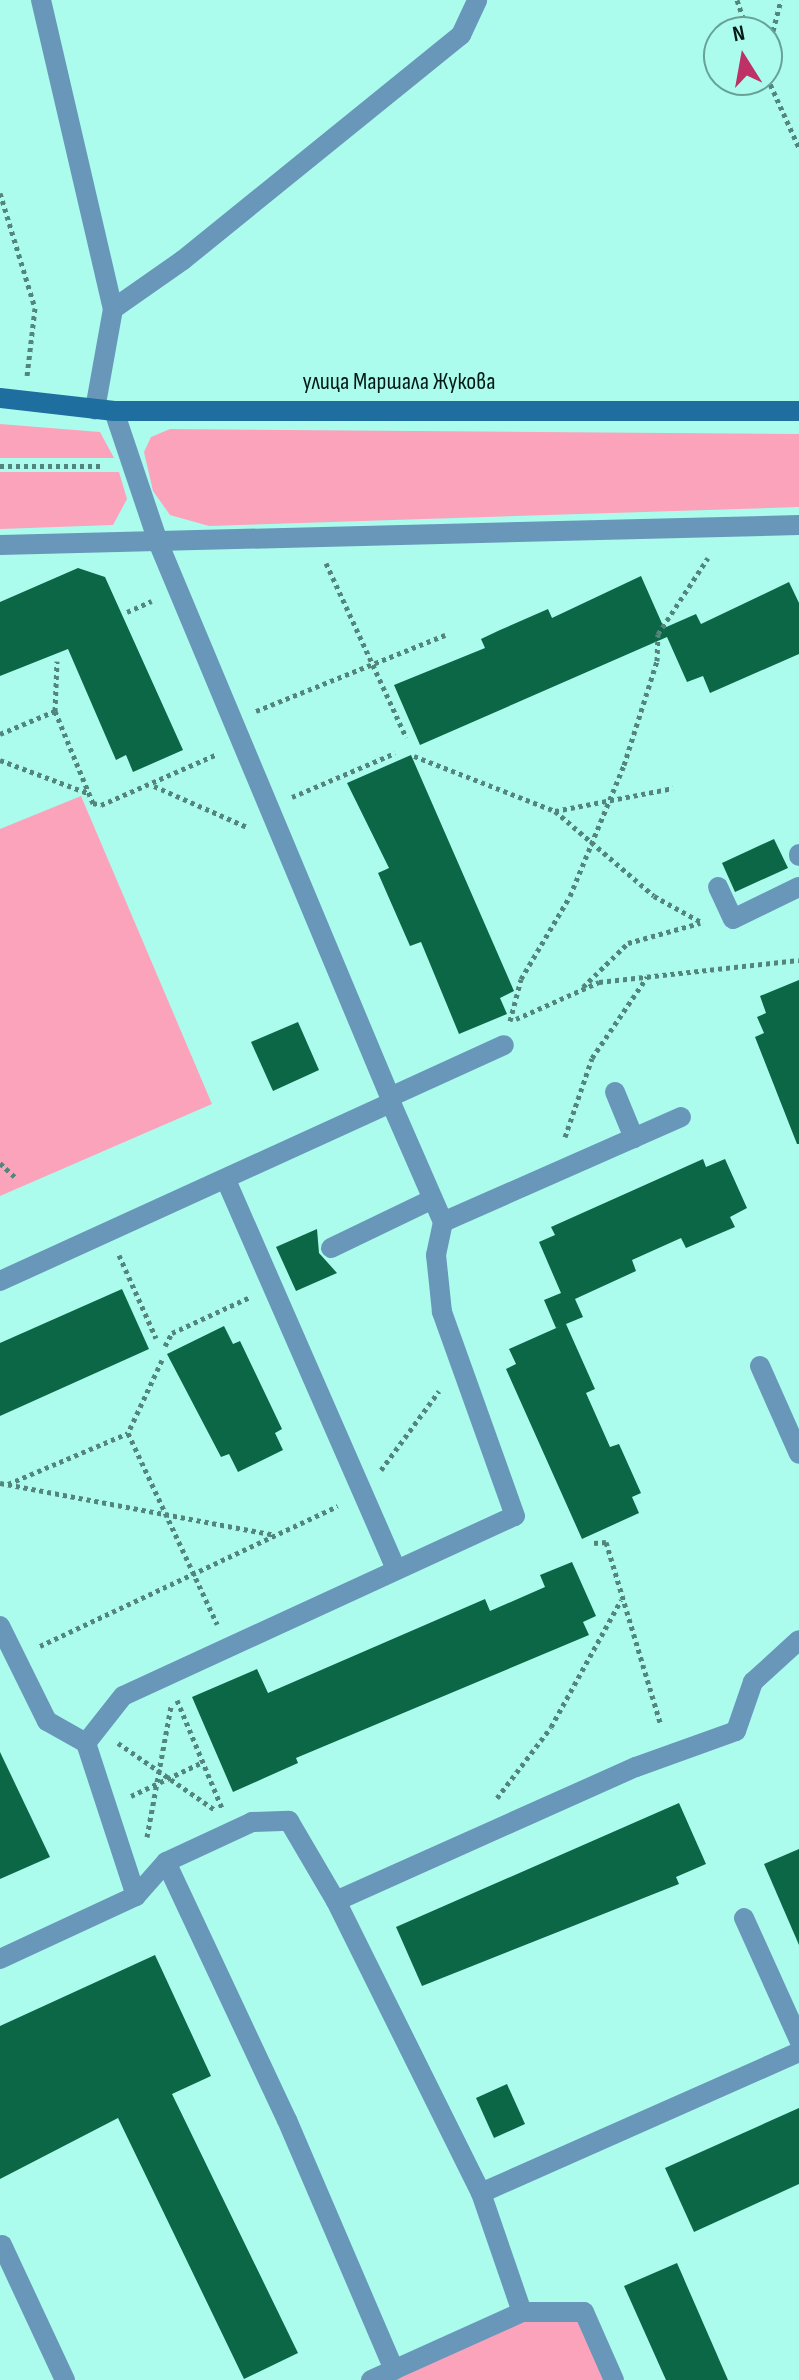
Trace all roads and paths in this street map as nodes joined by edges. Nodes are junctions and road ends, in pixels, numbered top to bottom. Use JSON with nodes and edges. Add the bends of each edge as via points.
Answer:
{"nodes":[{"id":1,"x":41,"y":0,"type":"edge"},
{"id":2,"x":477,"y":0,"type":"edge"},
{"id":3,"x":775,"y":96,"type":"edge"},
{"id":4,"x":798,"y":147,"type":"edge"},
{"id":5,"x":0,"y":193,"type":"edge"},
{"id":6,"x":113,"y":309,"type":"junction"},
{"id":7,"x":0,"y":398,"type":"edge"},
{"id":8,"x":25,"y":400,"type":"junction"},
{"id":9,"x":104,"y":410,"type":"junction"},
{"id":10,"x":799,"y":411,"type":"edge"},
{"id":11,"x":0,"y":466,"type":"edge"},
{"id":12,"x":132,"y":466,"type":"junction"},
{"id":13,"x":799,"y":525,"type":"edge"},
{"id":14,"x":314,"y":538,"type":"junction"},
{"id":15,"x":158,"y":542,"type":"junction"},
{"id":16,"x":0,"y":545,"type":"edge"},
{"id":17,"x":708,"y":558,"type":"dead end"},
{"id":18,"x":445,"y":635,"type":"dead end"},
{"id":19,"x":57,"y":661,"type":"dead end"},
{"id":20,"x":374,"y":664,"type":"junction"},
{"id":21,"x":55,"y":711,"type":"junction"},
{"id":22,"x":236,"y":728,"type":"junction"},
{"id":23,"x":0,"y":734,"type":"edge"},
{"id":24,"x":406,"y":737,"type":"dead end"},
{"id":25,"x":395,"y":753,"type":"dead end"},
{"id":26,"x":414,"y":756,"type":"dead end"},
{"id":27,"x":0,"y":760,"type":"edge"},
{"id":28,"x":153,"y":786,"type":"junction"},
{"id":29,"x":673,"y":788,"type":"dead end"},
{"id":30,"x":89,"y":794,"type":"junction"},
{"id":31,"x":608,"y":801,"type":"junction"},
{"id":32,"x":269,"y":807,"type":"junction"},
{"id":33,"x":555,"y":811,"type":"junction"},
{"id":34,"x":284,"y":842,"type":"junction"},
{"id":35,"x":591,"y":845,"type":"junction"},
{"id":36,"x":718,"y":887,"type":"dead end"},
{"id":37,"x":799,"y":887,"type":"edge"},
{"id":38,"x":733,"y":919,"type":"junction"},
{"id":39,"x":701,"y":923,"type":"junction"},
{"id":40,"x":799,"y":960,"type":"edge"},
{"id":41,"x":648,"y":976,"type":"junction"},
{"id":42,"x":578,"y":991,"type":"junction"},
{"id":43,"x":510,"y":1021,"type":"junction"},
{"id":44,"x":495,"y":1049,"type":"joint"},
{"id":45,"x":615,"y":1092,"type":"dead end"},
{"id":46,"x":391,"y":1100,"type":"junction"},
{"id":47,"x":681,"y":1117,"type":"dead end"},
{"id":48,"x":634,"y":1138,"type":"junction"},
{"id":49,"x":0,"y":1163,"type":"edge"},
{"id":50,"x":566,"y":1168,"type":"junction"},
{"id":51,"x":16,"y":1178,"type":"dead end"},
{"id":52,"x":226,"y":1180,"type":"junction"},
{"id":53,"x":433,"y":1199,"type":"junction"},
{"id":54,"x":443,"y":1222,"type":"junction"},
{"id":55,"x":109,"y":1232,"type":"junction"},
{"id":56,"x":331,"y":1248,"type":"dead end"},
{"id":57,"x":0,"y":1281,"type":"edge"},
{"id":58,"x":272,"y":1287,"type":"junction"},
{"id":59,"x":156,"y":1338,"type":"dead end"},
{"id":60,"x":165,"y":1346,"type":"dead end"},
{"id":61,"x":162,"y":1360,"type":"dead end"},
{"id":62,"x":459,"y":1364,"type":"junction"},
{"id":63,"x":760,"y":1366,"type":"dead end"},
{"id":64,"x":128,"y":1433,"type":"junction"},
{"id":65,"x":799,"y":1454,"type":"edge"},
{"id":66,"x":0,"y":1483,"type":"edge"},
{"id":67,"x":8,"y":1484,"type":"junction"},
{"id":68,"x":363,"y":1495,"type":"junction"},
{"id":69,"x":165,"y":1513,"type":"junction"},
{"id":70,"x":275,"y":1536,"type":"junction"},
{"id":71,"x":594,"y":1543,"type":"dead end"},
{"id":72,"x":396,"y":1570,"type":"junction"},
{"id":73,"x":194,"y":1574,"type":"junction"},
{"id":74,"x":621,"y":1600,"type":"junction"},
{"id":75,"x":0,"y":1626,"type":"edge"},
{"id":76,"x":799,"y":1640,"type":"edge"},
{"id":77,"x":228,"y":1648,"type":"junction"},
{"id":78,"x":16,"y":1658,"type":"junction"},
{"id":79,"x":661,"y":1725,"type":"dead end"},
{"id":80,"x":92,"y":1736,"type":"junction"},
{"id":81,"x":203,"y":1762,"type":"junction"},
{"id":82,"x":158,"y":1771,"type":"junction"},
{"id":83,"x":168,"y":1778,"type":"junction"},
{"id":84,"x":158,"y":1783,"type":"junction"},
{"id":85,"x":107,"y":1807,"type":"junction"},
{"id":86,"x":462,"y":1843,"type":"junction"},
{"id":87,"x":166,"y":1862,"type":"junction"},
{"id":88,"x":136,"y":1896,"type":"junction"},
{"id":89,"x":336,"y":1901,"type":"junction"},
{"id":90,"x":744,"y":1918,"type":"dead end"},
{"id":91,"x":0,"y":1959,"type":"edge"},
{"id":92,"x":799,"y":2040,"type":"edge"},
{"id":93,"x":799,"y":2052,"type":"edge"},
{"id":94,"x":481,"y":2193,"type":"junction"},
{"id":95,"x":2,"y":2245,"type":"edge"},
{"id":96,"x":522,"y":2312,"type":"junction"},
{"id":97,"x":394,"y":2370,"type":"junction"},
{"id":98,"x":65,"y":2380,"type":"edge"},
{"id":99,"x":371,"y":2380,"type":"edge"},
{"id":100,"x":614,"y":2380,"type":"edge"}],
"edges":[{"from":1,"to":6,"type":"lane"},
{"from":2,"to":6,"type":"lane","via":[[461,35],[183,260]]},
{"from":3,"to":4,"type":"path"},
{"from":5,"to":8,"type":"path","via":[[35,308]]},
{"from":6,"to":9,"type":"lane"},
{"from":7,"to":8,"type":"main road","name":"улица Маршала Жукова"},
{"from":8,"to":9,"type":"main road","name":"улица Маршала Жукова"},
{"from":9,"to":10,"type":"main road","name":"улица Маршала Жукова"},
{"from":9,"to":12,"type":"lane"},
{"from":11,"to":12,"type":"path"},
{"from":12,"to":15,"type":"lane"},
{"from":13,"to":14,"type":"lane"},
{"from":14,"to":15,"type":"lane"},
{"from":14,"to":20,"type":"path"},
{"from":15,"to":16,"type":"lane"},
{"from":15,"to":22,"type":"lane"},
{"from":17,"to":31,"type":"path","via":[[658,634],[657,661]]},
{"from":18,"to":20,"type":"path"},
{"from":19,"to":21,"type":"path"},
{"from":20,"to":22,"type":"path"},
{"from":20,"to":24,"type":"path"},
{"from":21,"to":23,"type":"path"},
{"from":21,"to":30,"type":"path"},
{"from":22,"to":28,"type":"path","via":[[203,765]]},
{"from":22,"to":32,"type":"lane"},
{"from":25,"to":32,"type":"path"},
{"from":26,"to":33,"type":"path"},
{"from":27,"to":30,"type":"path"},
{"from":28,"to":30,"type":"path","via":[[101,805]]},
{"from":28,"to":34,"type":"path"},
{"from":29,"to":31,"type":"path"},
{"from":31,"to":33,"type":"path"},
{"from":31,"to":35,"type":"path"},
{"from":32,"to":34,"type":"lane"},
{"from":33,"to":35,"type":"path"},
{"from":34,"to":46,"type":"lane"},
{"from":35,"to":39,"type":"path","via":[[654,896]]},
{"from":35,"to":43,"type":"path","via":[[521,979]]},
{"from":36,"to":38,"type":"lane"},
{"from":37,"to":38,"type":"lane"},
{"from":38,"to":39,"type":"path"},
{"from":39,"to":42,"type":"path","via":[[628,943]]},
{"from":40,"to":41,"type":"path"},
{"from":41,"to":42,"type":"path","via":[[599,982]]},
{"from":41,"to":50,"type":"path","via":[[592,1058],[572,1101]]},
{"from":42,"to":43,"type":"path"},
{"from":43,"to":44,"type":"path"},
{"from":44,"to":46,"type":"lane"},
{"from":45,"to":48,"type":"lane"},
{"from":46,"to":52,"type":"lane"},
{"from":46,"to":53,"type":"lane"},
{"from":47,"to":48,"type":"lane"},
{"from":48,"to":50,"type":"lane"},
{"from":49,"to":51,"type":"path"},
{"from":50,"to":54,"type":"lane"},
{"from":52,"to":55,"type":"lane"},
{"from":52,"to":58,"type":"lane"},
{"from":53,"to":54,"type":"lane"},
{"from":53,"to":56,"type":"lane"},
{"from":54,"to":62,"type":"lane","via":[[436,1255],[439,1284]]},
{"from":55,"to":57,"type":"lane"},
{"from":55,"to":59,"type":"path"},
{"from":58,"to":60,"type":"path","via":[[172,1333]]},
{"from":58,"to":68,"type":"lane"},
{"from":61,"to":64,"type":"path"},
{"from":62,"to":68,"type":"path"},
{"from":62,"to":72,"type":"lane","via":[[515,1516]]},
{"from":63,"to":65,"type":"lane"},
{"from":64,"to":67,"type":"path"},
{"from":64,"to":69,"type":"path"},
{"from":66,"to":67,"type":"path"},
{"from":67,"to":69,"type":"path"},
{"from":68,"to":70,"type":"path"},
{"from":68,"to":72,"type":"lane"},
{"from":69,"to":70,"type":"path"},
{"from":69,"to":73,"type":"path"},
{"from":70,"to":73,"type":"path"},
{"from":71,"to":74,"type":"path","via":[[606,1542]]},
{"from":72,"to":77,"type":"lane"},
{"from":73,"to":77,"type":"path"},
{"from":73,"to":78,"type":"path"},
{"from":74,"to":79,"type":"path"},
{"from":74,"to":86,"type":"path","via":[[551,1727]]},
{"from":75,"to":78,"type":"lane"},
{"from":76,"to":86,"type":"lane","via":[[753,1682],[736,1731]]},
{"from":77,"to":80,"type":"lane","via":[[123,1696]]},
{"from":78,"to":80,"type":"lane","via":[[47,1721]]},
{"from":80,"to":82,"type":"path"},
{"from":80,"to":85,"type":"lane"},
{"from":81,"to":82,"type":"path","via":[[173,1691]]},
{"from":81,"to":83,"type":"path"},
{"from":81,"to":83,"type":"path","via":[[226,1818]]},
{"from":82,"to":83,"type":"path"},
{"from":82,"to":84,"type":"path"},
{"from":83,"to":84,"type":"path"},
{"from":84,"to":85,"type":"path"},
{"from":84,"to":88,"type":"path"},
{"from":85,"to":88,"type":"lane"},
{"from":86,"to":89,"type":"lane"},
{"from":87,"to":88,"type":"lane"},
{"from":87,"to":89,"type":"lane","via":[[252,1822],[289,1821]]},
{"from":87,"to":97,"type":"lane","via":[[287,2120]]},
{"from":88,"to":91,"type":"lane"},
{"from":89,"to":94,"type":"lane"},
{"from":90,"to":92,"type":"lane"},
{"from":93,"to":94,"type":"lane"},
{"from":94,"to":96,"type":"lane"},
{"from":95,"to":98,"type":"lane"},
{"from":96,"to":97,"type":"lane"},
{"from":96,"to":100,"type":"lane","via":[[584,2312]]},
{"from":97,"to":99,"type":"lane"}]}
